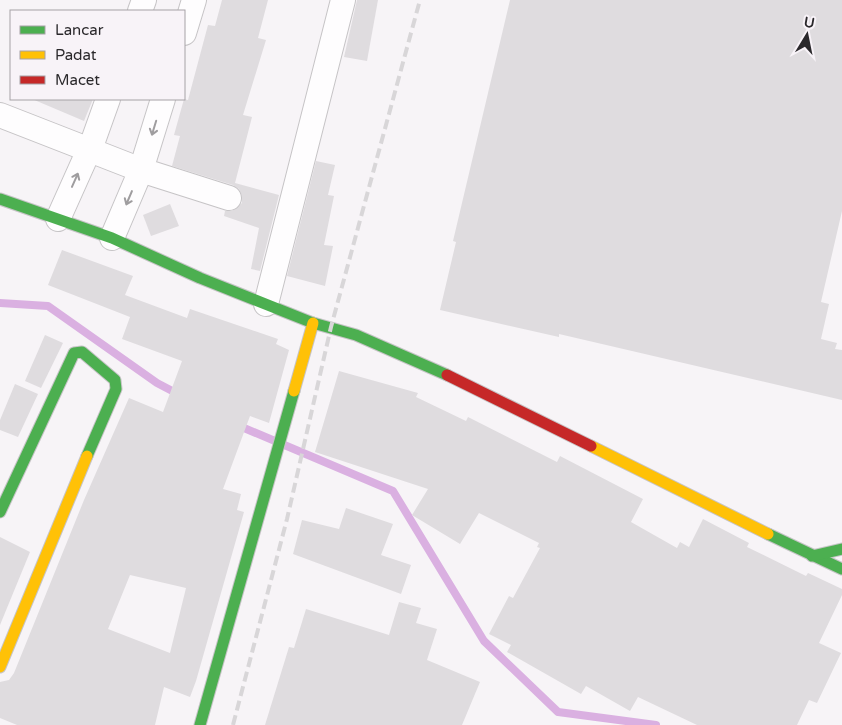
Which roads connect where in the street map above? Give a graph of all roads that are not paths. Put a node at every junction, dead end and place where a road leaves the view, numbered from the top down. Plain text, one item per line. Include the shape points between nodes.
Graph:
1 (194, 0) edge
2 (343, 0) edge
3 (185, 30) edge
4 (108, 100) edge
5 (163, 100) edge
6 (0, 115) edge
7 (88, 150) junction
8 (140, 170) junction
9 (229, 198) dead end
10 (0, 199) edge
11 (58, 219) junction
12 (112, 238) junction
13 (266, 304) junction
14 (313, 322) junction
15 (0, 512) edge
16 (842, 549) edge
17 (812, 556) junction
18 (842, 569) edge
19 (0, 667) edge
20 (200, 725) edge

1 - 3 street
2 - 13 street
4 - 7 street
5 -> 8 street
6 - 7 street
7 - 8 street
11 -> 7 street
8 - 9 street
8 -> 12 street
10 - 11 main road
11 - 12 main road
12 - 13 main road
13 - 14 main road
14 - 17 main road via 371,342 474,388
14 - 20 main road
15 - 19 main road via 74,353 82,352 115,380 116,389
16 - 17 main road
17 - 18 main road

